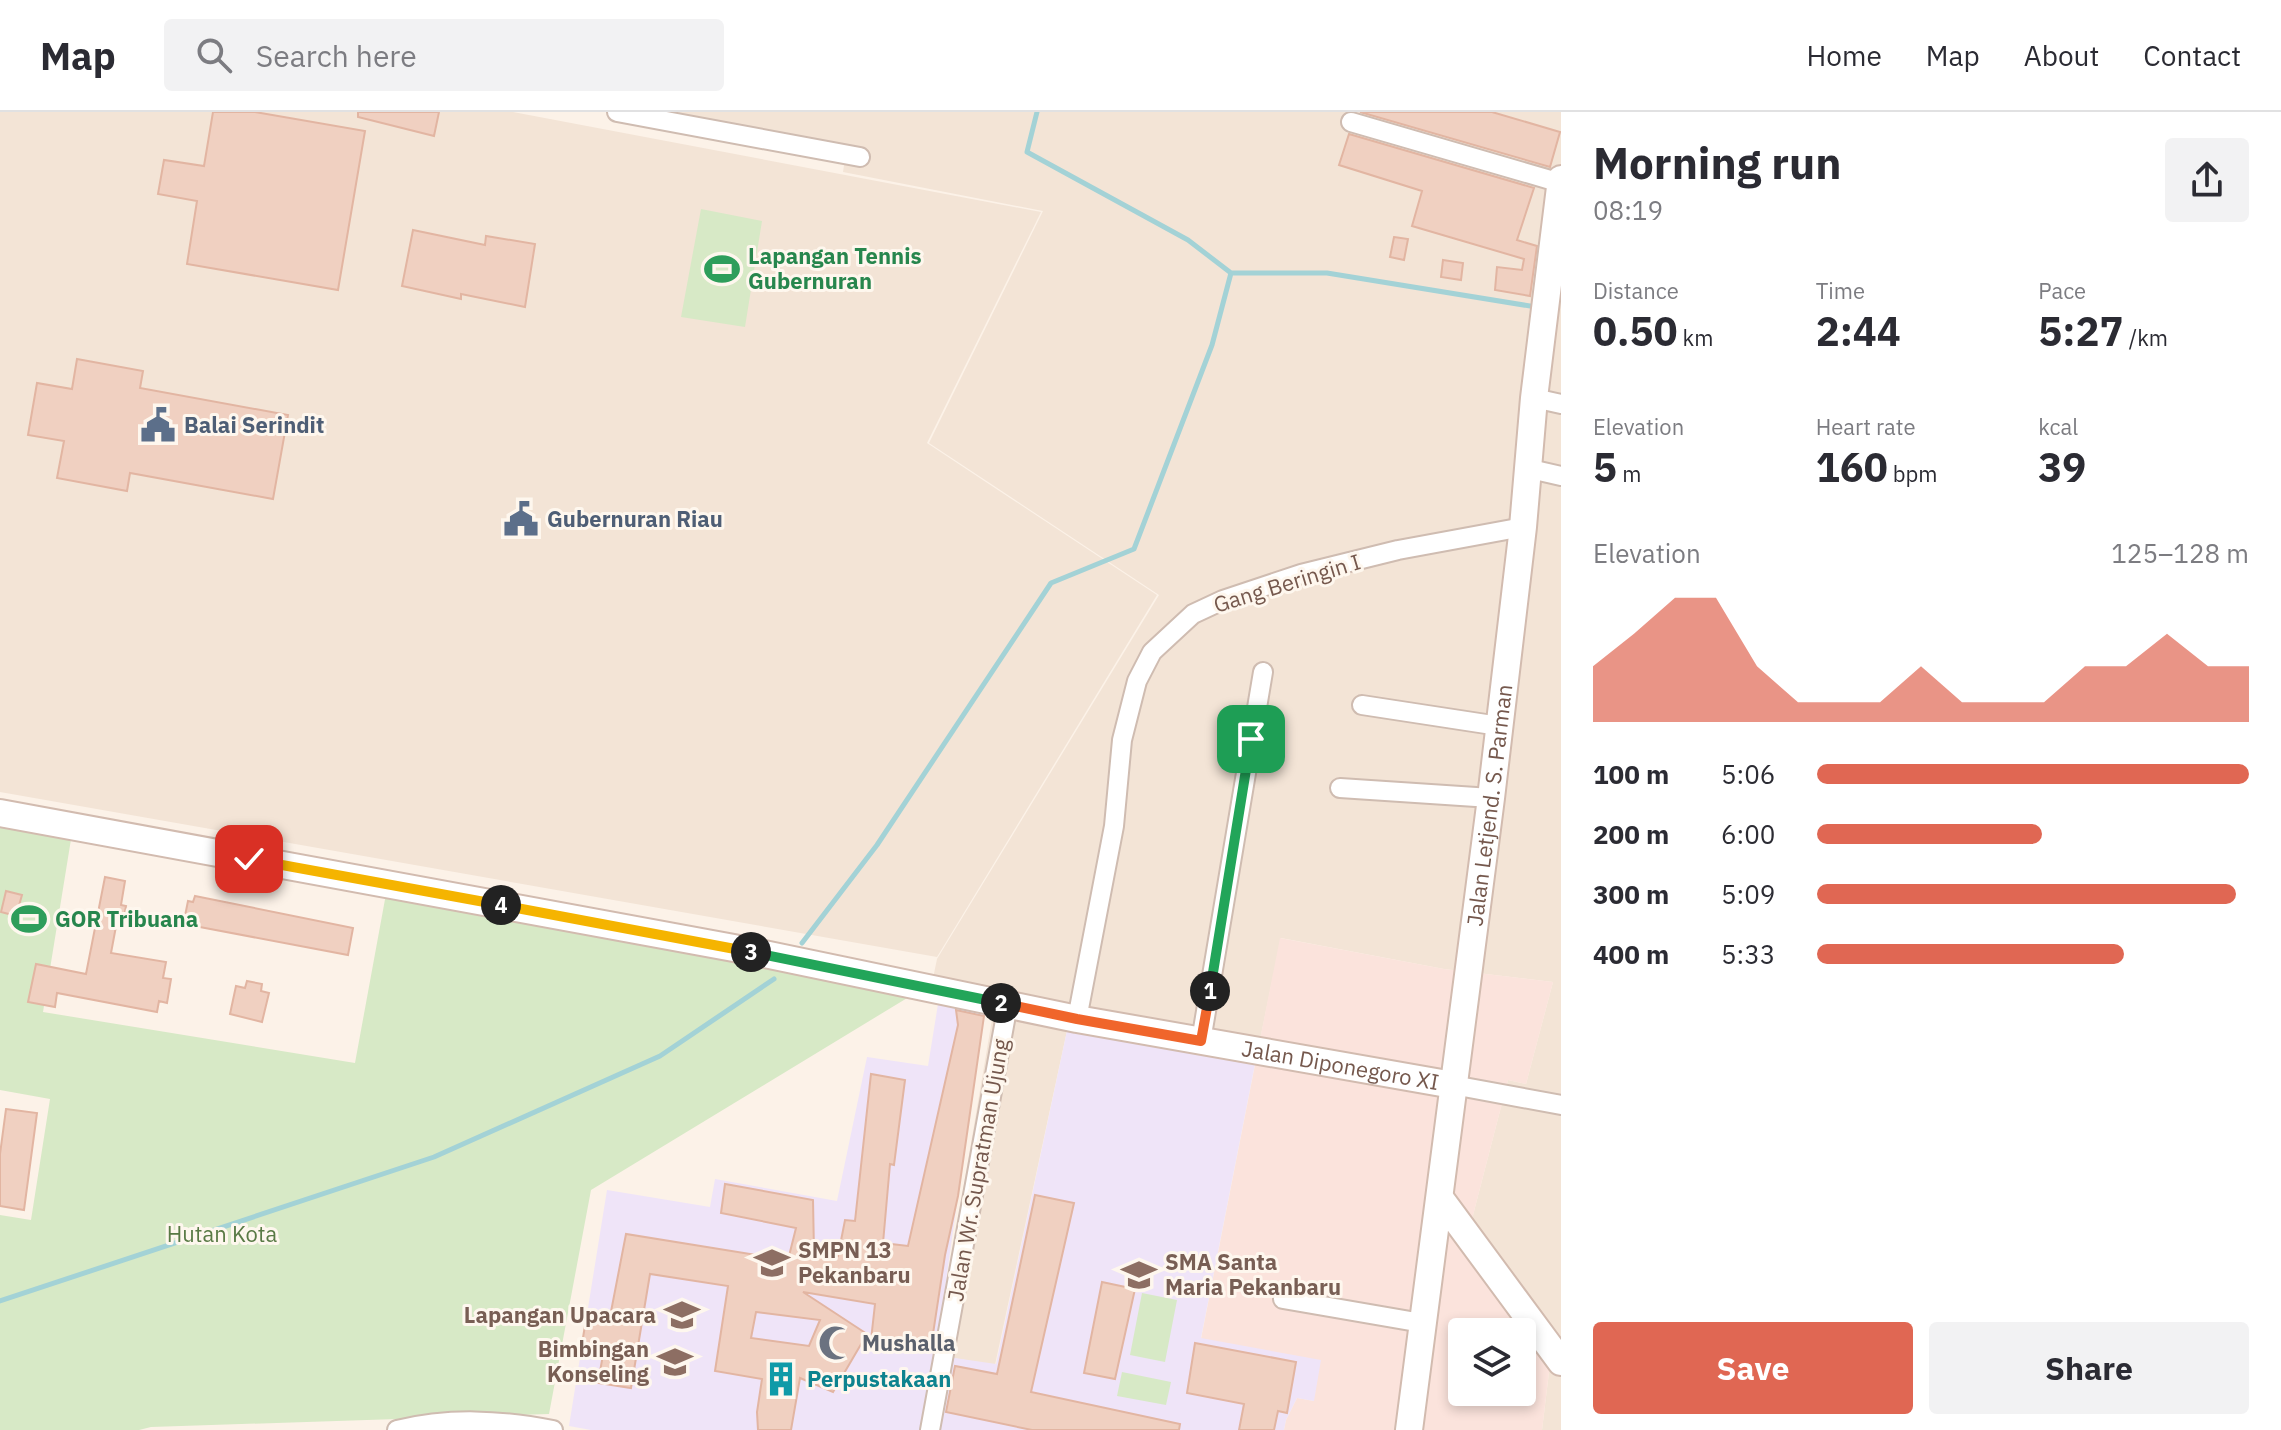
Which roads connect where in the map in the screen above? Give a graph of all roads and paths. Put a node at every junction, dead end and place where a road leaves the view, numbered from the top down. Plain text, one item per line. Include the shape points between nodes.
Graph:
1 (617, 112) edge
2 (1351, 122) dead end
3 (860, 157) dead end
4 (1561, 181) edge
5 (1534, 398) junction
6 (1561, 404) edge
7 (1526, 468) junction
8 (1561, 476) edge
9 (1523, 527) junction
10 (1263, 672) dead end
11 (1362, 705) dead end
12 (1499, 726) junction
13 (1340, 788) dead end
14 (1491, 798) junction
15 (0, 813) edge
16 (1008, 1004) junction
17 (1077, 1019) junction
18 (1201, 1041) junction
19 (1453, 1085) junction
20 (1561, 1105) edge
21 (1440, 1198) junction
22 (1283, 1299) dead end
23 (1422, 1323) junction
24 (1561, 1362) edge
25 (548, 1429) edge
26 (397, 1430) edge
27 (930, 1430) edge
28 (1409, 1430) edge

1 - 3 street
2 - 4 street
4 - 5 street, Jalan Letjend. S. Parman
5 - 6 street
5 - 7 street, Jalan Letjend. S. Parman
7 - 8 street
7 - 9 street, Jalan Letjend. S. Parman
9 - 12 street, Jalan Letjend. S. Parman
9 - 17 street, Gang Beringin I via 1301,574 1193,614 1152,652 1137,681 1122,740 1114,826
10 - 18 street
11 - 12 street
12 - 14 street, Jalan Letjend. S. Parman
13 - 14 street
14 - 19 street, Jalan Letjend. S. Parman
15 - 16 street, Jalan Diponegoro XI via 750,951
16 - 17 street, Jalan Diponegoro XI
16 - 27 street, Jalan Wr. Supratman Ujung
17 - 18 street, Jalan Diponegoro XI
18 - 19 street, Jalan Diponegoro XI
19 - 20 street
19 - 21 street, Jalan Letjend. S. Parman
21 - 23 street, Jalan Letjend. S. Parman
21 - 24 street
22 - 23 street
23 - 28 street, Jalan Letjend. S. Parman
25 - 26 street via 493,1420

